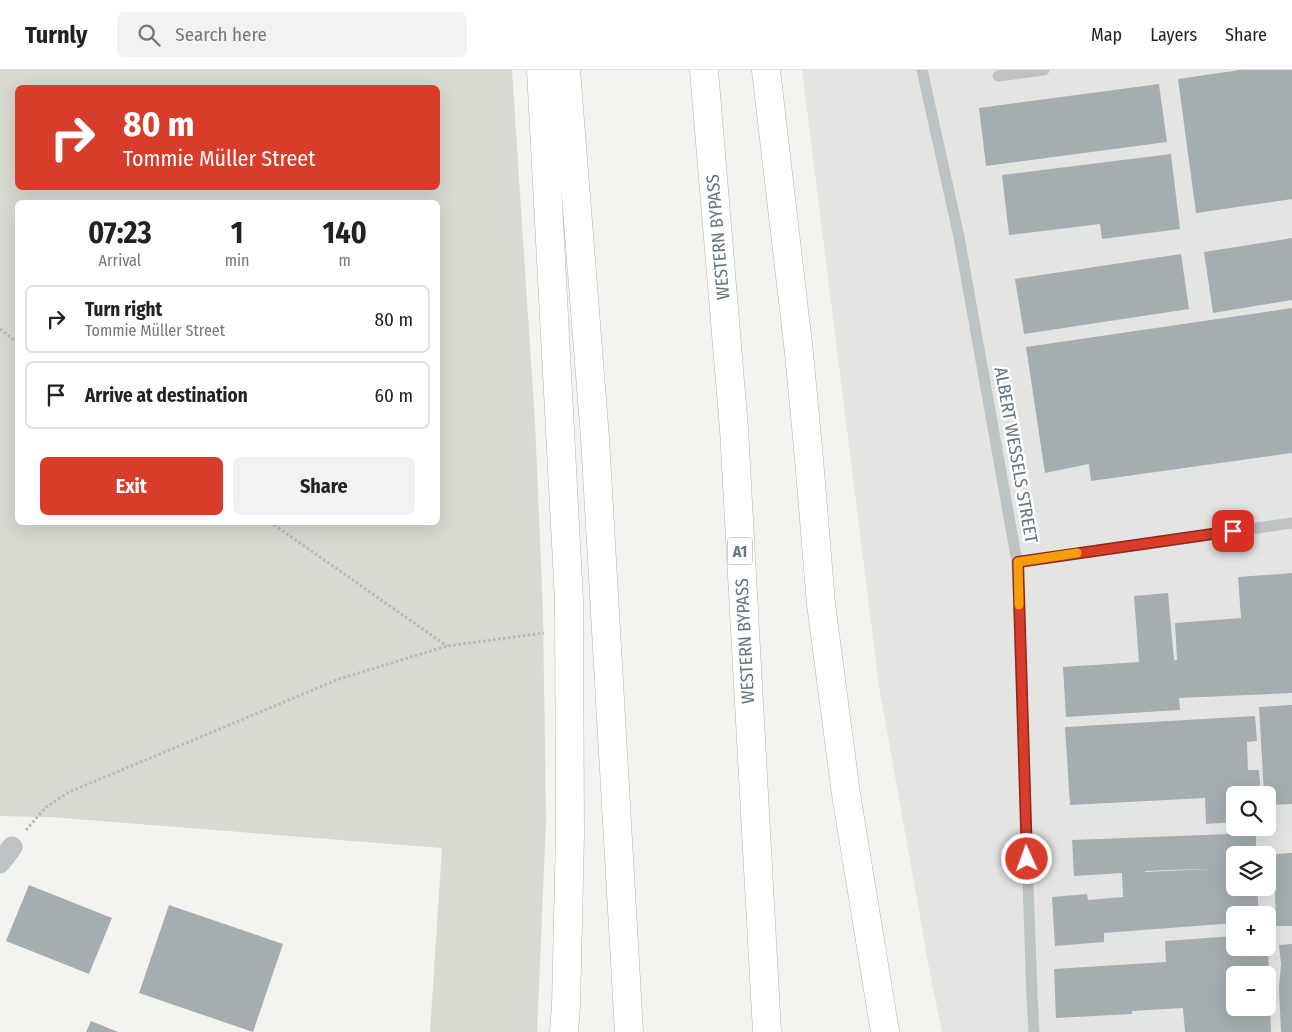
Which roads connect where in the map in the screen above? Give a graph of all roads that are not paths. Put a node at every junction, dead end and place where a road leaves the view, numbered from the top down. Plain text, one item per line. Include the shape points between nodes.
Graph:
1 (541, 70) edge
2 (566, 70) edge
3 (704, 70) edge
4 (766, 70) edge
5 (922, 70) edge
6 (1044, 70) edge
7 (998, 76) dead end
8 (1292, 523) edge
9 (1018, 562) junction
10 (564, 1032) edge
11 (629, 1032) edge
12 (767, 1032) edge
13 (885, 1032) edge
14 (1034, 1032) edge

1 - 10 highway via 569,601 570,834
2 - 11 highway via 595,438
3 - 12 highway, WESTERN BYPASS / A1 via 734,429
4 - 13 highway via 802,382 821,604 846,794
5 - 9 lane, ALBERT WESSELS STREET via 959,237
6 - 7 lane
8 - 9 lane
9 - 14 lane, ALBERT WESSELS STREET

